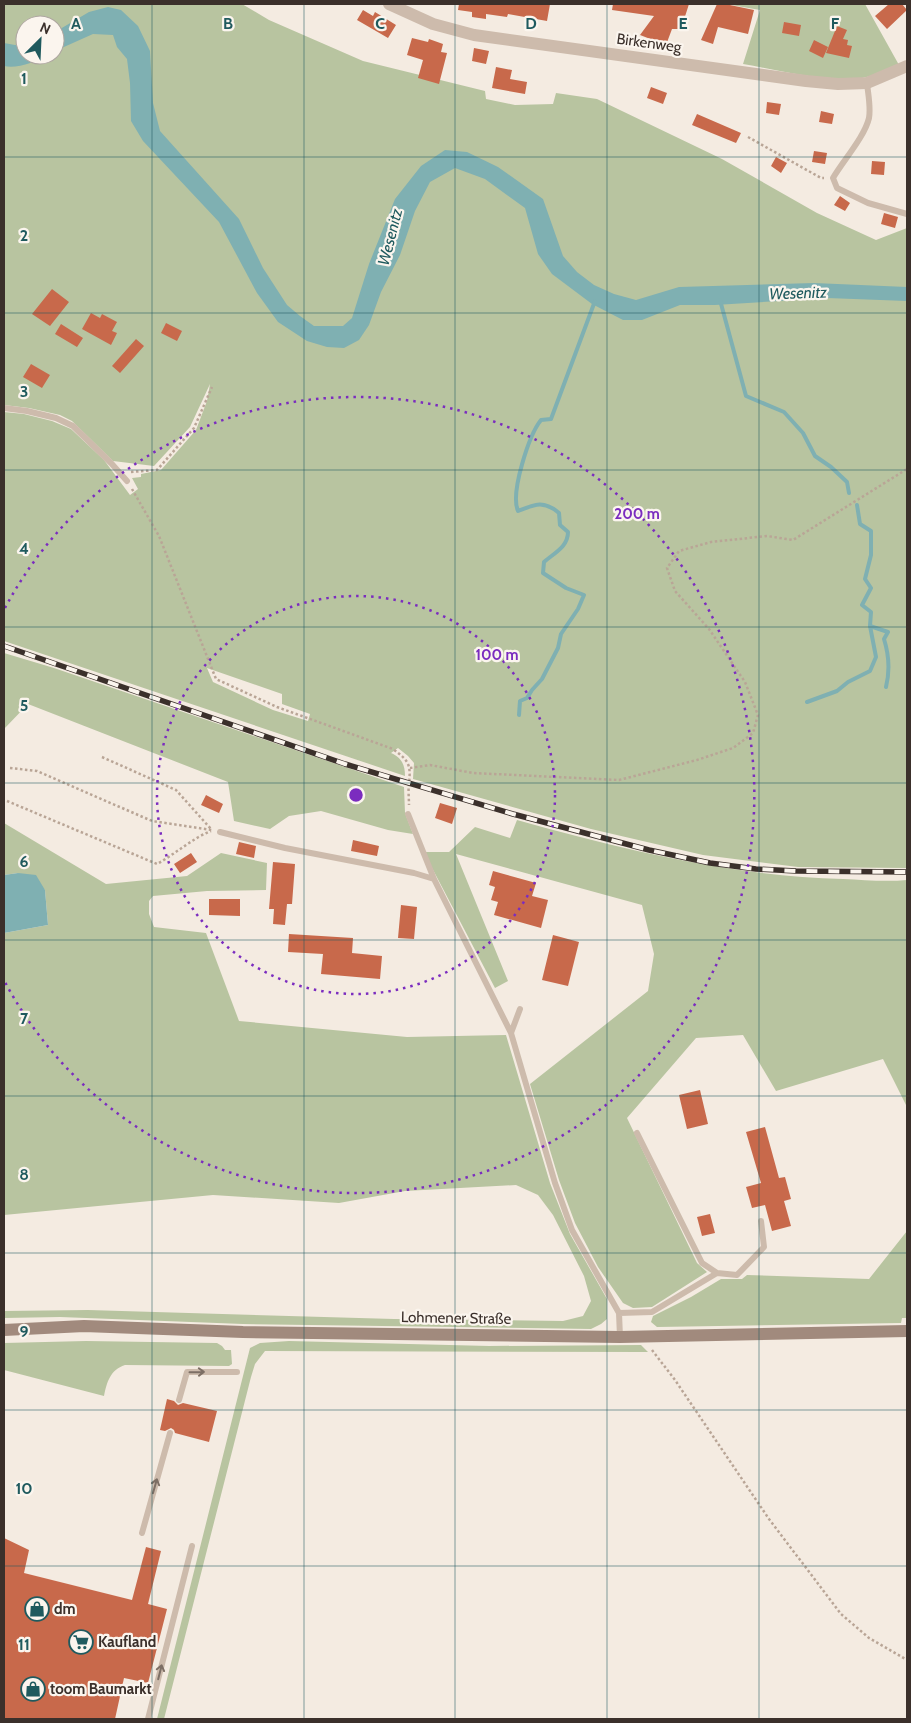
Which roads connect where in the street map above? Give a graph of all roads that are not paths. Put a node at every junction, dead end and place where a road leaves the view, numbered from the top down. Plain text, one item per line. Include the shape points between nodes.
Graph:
1 (389, 4) edge
2 (907, 66) edge
3 (867, 83) junction
4 (907, 214) edge
5 (4, 408) edge
6 (127, 481) road end
7 (408, 814) road end
8 (216, 831) road end
9 (434, 879) junction
10 (520, 1009) dead end
11 (512, 1033) junction
12 (637, 1133) dead end
13 (761, 1221) dead end
14 (717, 1273) junction
15 (619, 1313) junction
16 (4, 1330) edge
17 (907, 1331) edge
18 (620, 1337) junction
19 (237, 1372) dead end
20 (179, 1400) dead end
21 (170, 1433) dead end
22 (142, 1533) dead end
23 (192, 1546) dead end
24 (148, 1719) edge

1 - 3 street, Birkenweg via 433,24 474,35 806,81
2 - 3 street, Birkenweg
3 - 4 lane via 869,117 866,128 833,178 837,188 868,203
5 - 6 lane via 56,418 73,426
7 - 9 lane
8 - 9 lane
9 - 11 lane
10 - 11 lane
11 - 15 lane via 555,1183 572,1230
12 - 14 lane via 702,1263
13 - 14 lane via 764,1247 737,1275
14 - 15 lane via 652,1312
15 - 18 lane
16 - 18 main road, Lohmener Straße via 84,1326 243,1332
17 - 18 main road, Lohmener Straße
20 -> 19 lane via 187,1372
22 -> 21 lane
24 -> 23 lane

